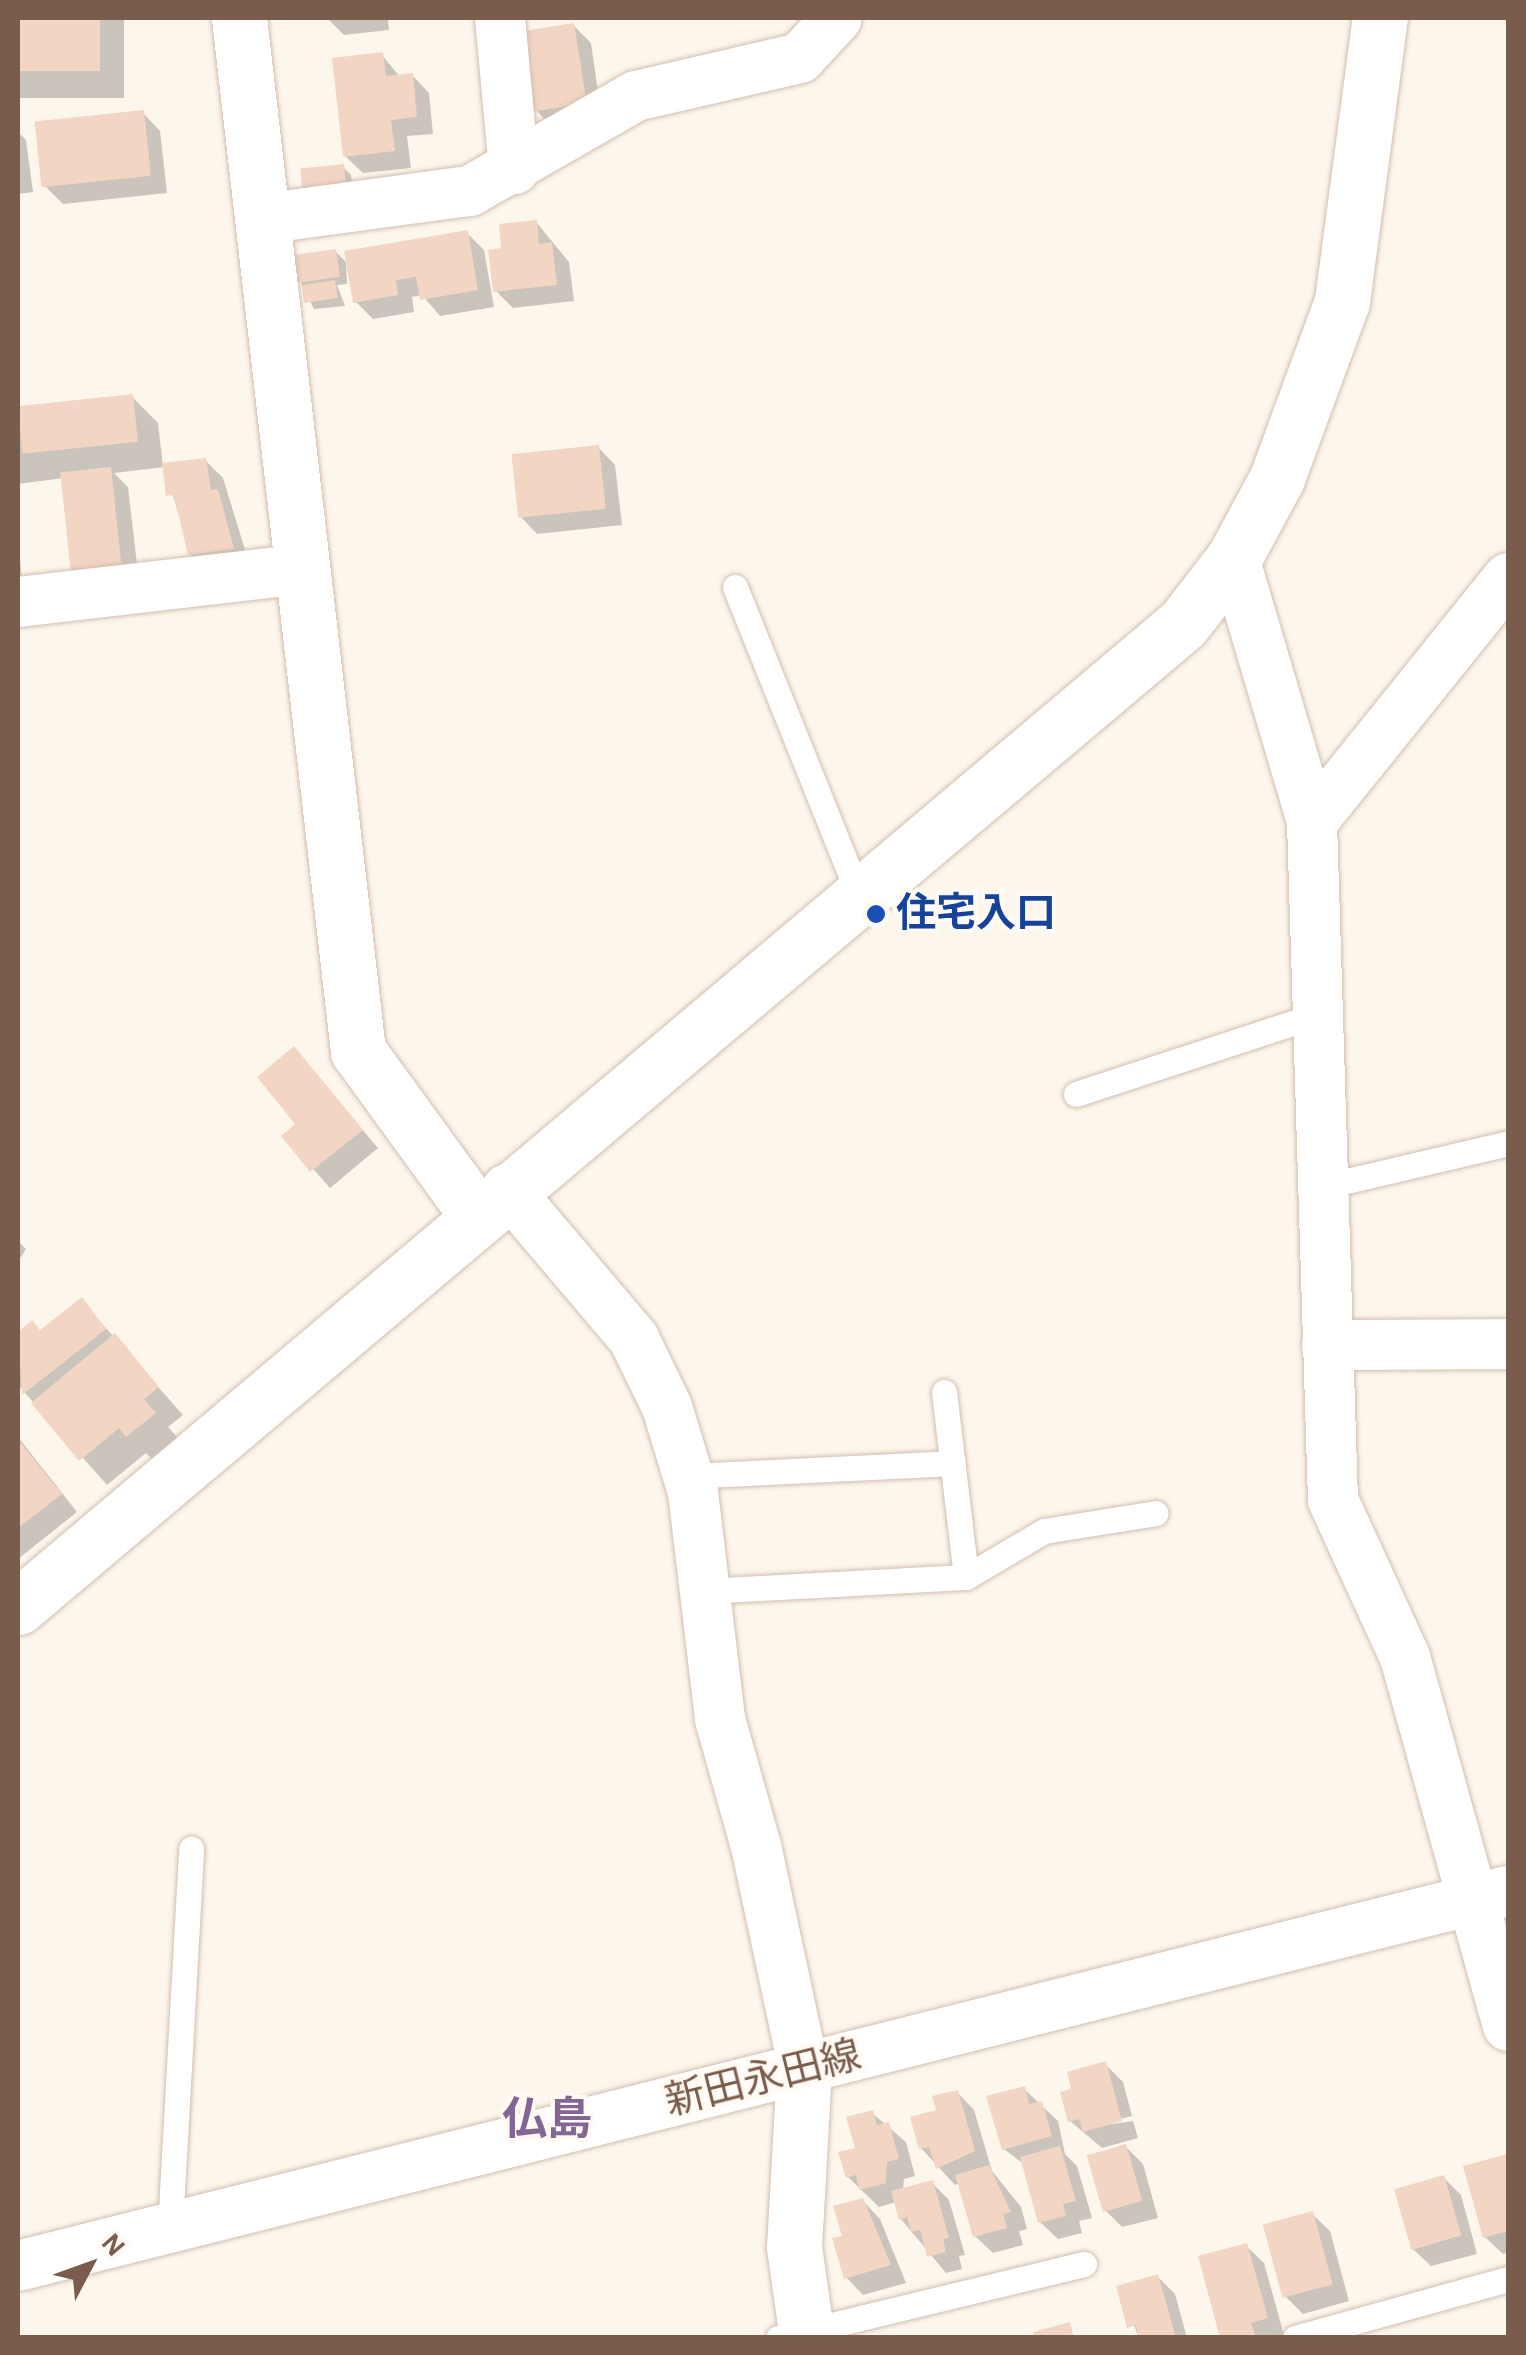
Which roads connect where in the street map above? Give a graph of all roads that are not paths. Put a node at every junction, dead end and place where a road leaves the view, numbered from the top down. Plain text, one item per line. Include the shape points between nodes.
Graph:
1 (238, 18) edge
2 (500, 18) edge
3 (836, 18) edge
4 (1380, 18) edge
5 (514, 169) junction
6 (262, 219) junction
7 (1234, 558) junction
8 (302, 570) junction
9 (1508, 578) edge
10 (735, 587) dead end
11 (18, 602) edge
12 (1312, 822) junction
13 (860, 895) junction
14 (1314, 1016) junction
15 (1076, 1094) dead end
16 (1508, 1143) edge
17 (1321, 1186) junction
18 (492, 1202) junction
19 (1508, 1344) edge
20 (1327, 1345) junction
21 (944, 1392) dead end
22 (952, 1464) junction
23 (687, 1476) junction
24 (1156, 1512) dead end
25 (966, 1577) junction
26 (704, 1591) junction
27 (18, 1607) edge
28 (191, 1849) dead end
29 (1491, 1895) edge
30 (1508, 2026) edge
31 (804, 2069) junction
32 (170, 2228) junction
33 (1084, 2264) dead end
34 (18, 2266) edge
35 (1508, 2279) edge
36 (797, 2335) edge
37 (1296, 2338) edge

1 - 6 street
2 - 5 street
3 - 5 street via 800,58 636,96
4 - 7 street via 1342,301 1276,478
5 - 6 street via 470,191
6 - 8 street
7 - 12 street
7 - 13 street via 1183,624
8 - 11 street
8 - 18 street via 358,1051
9 - 12 street
10 - 13 lane
12 - 14 street
13 - 18 street
14 - 15 lane
14 - 17 street
16 - 17 lane
17 - 20 street
18 - 23 street via 634,1339 667,1407
18 - 27 street
19 - 20 street
20 - 29 street via 1334,1500 1405,1657
21 - 22 lane
22 - 23 lane
22 - 25 lane
23 - 26 street
24 - 25 lane via 1044,1531
25 - 26 lane
26 - 31 street via 720,1719 756,1846
28 - 32 lane
29 - 30 street
29 - 31 street, 新田永田線
31 - 32 street, 新田永田線
31 - 36 street via 794,2247
32 - 34 street, 新田永田線
33 - 36 lane
35 - 37 lane

